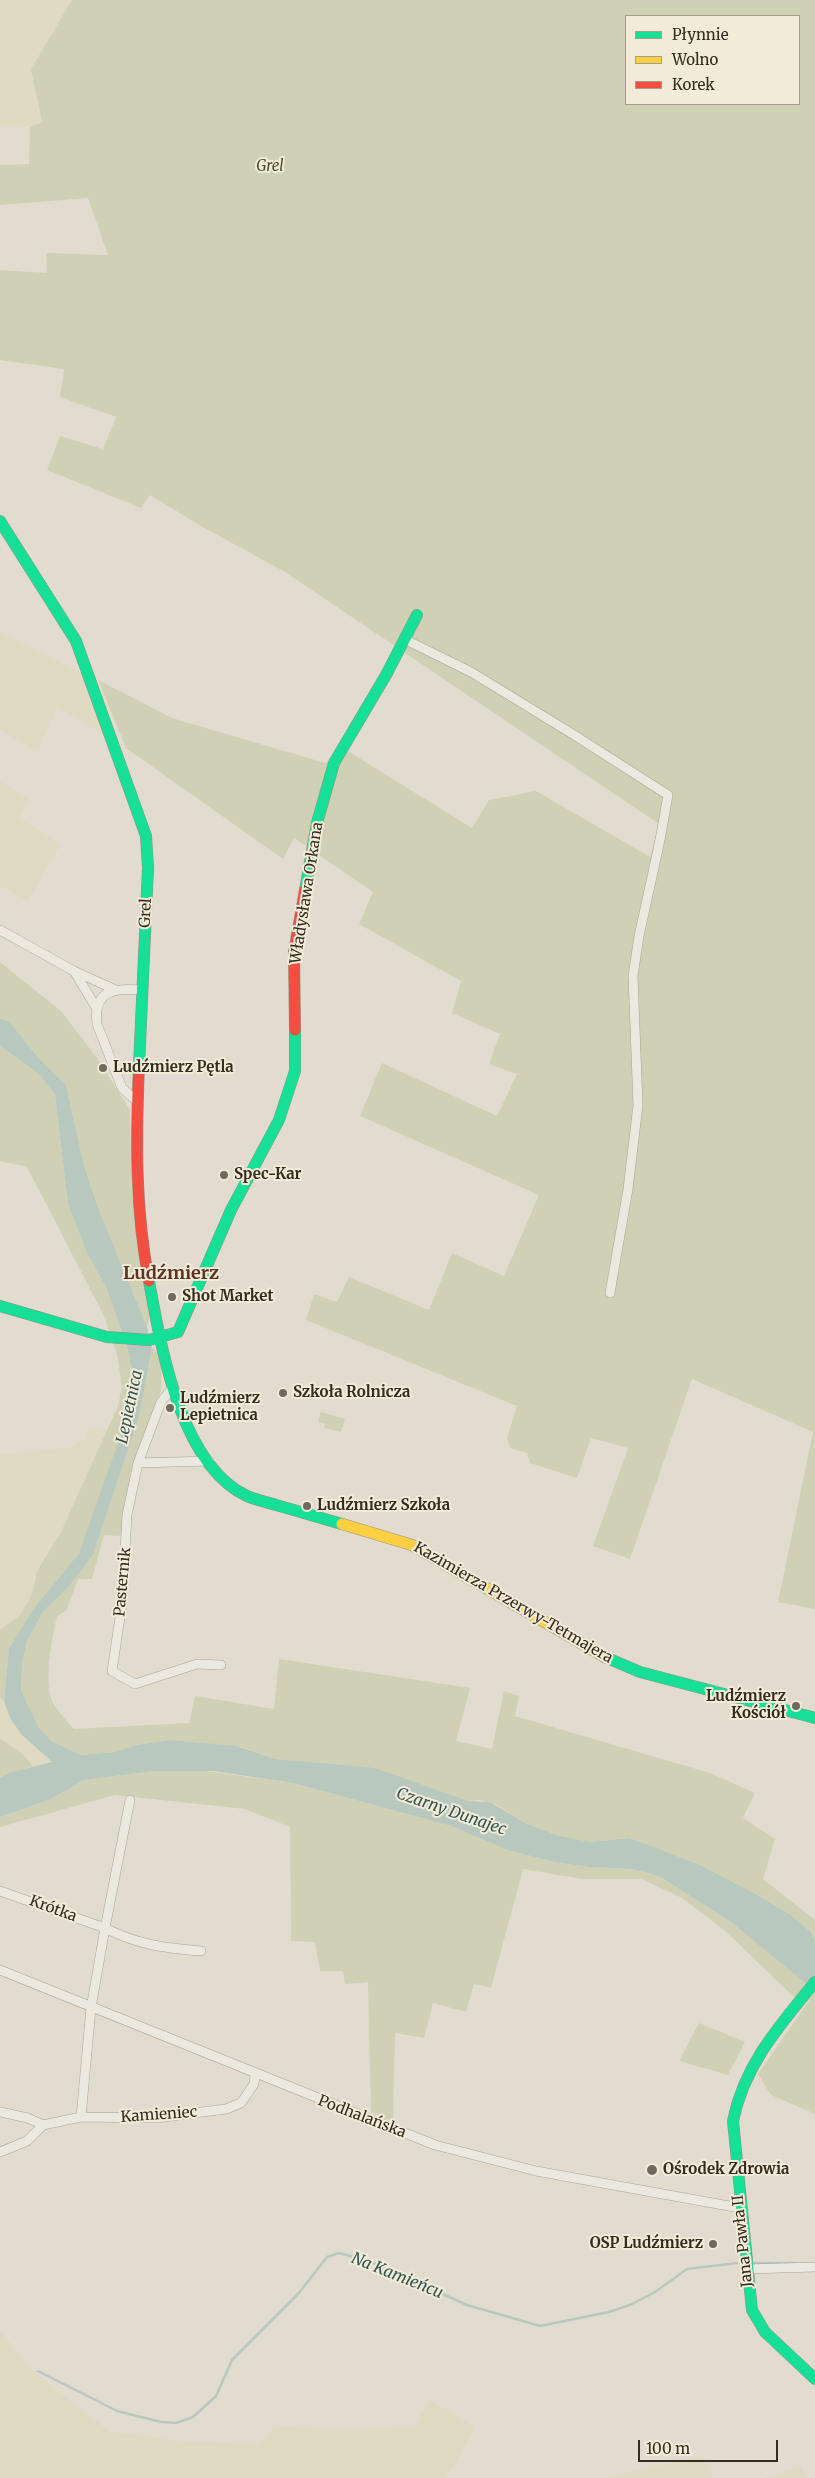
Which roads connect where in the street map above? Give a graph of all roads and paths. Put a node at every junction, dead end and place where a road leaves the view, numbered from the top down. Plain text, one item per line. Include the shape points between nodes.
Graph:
1 (0, 521) edge
2 (417, 615) dead end
3 (404, 639) junction
4 (0, 930) edge
5 (74, 970) junction
6 (116, 990) junction
7 (143, 990) junction
8 (97, 1009) junction
9 (138, 1101) junction
10 (610, 1293) dead end
11 (0, 1306) edge
12 (157, 1338) junction
13 (173, 1387) junction
14 (209, 1461) junction
15 (138, 1462) junction
16 (221, 1665) dead end
17 (815, 1718) edge
18 (130, 1800) dead end
19 (0, 1891) edge
20 (105, 1928) junction
21 (201, 1951) dead end
22 (0, 1970) edge
23 (815, 1982) edge
24 (92, 2008) junction
25 (255, 2075) junction
26 (0, 2112) edge
27 (81, 2117) junction
28 (43, 2125) junction
29 (0, 2152) edge
30 (740, 2208) junction
31 (815, 2267) edge
32 (746, 2270) junction
33 (815, 2379) edge

1 - 7 street, Grel via 76,641 146,836 148,868
2 - 3 street, Władysława Orkana
3 - 10 street via 471,672 668,795 633,976 638,1105
3 - 12 street, Władysława Orkana via 334,763 317,823 294,952 295,1071 279,1120 231,1210 183,1324 178,1332
4 - 5 street
5 - 6 street
5 - 8 street
6 - 7 street
6 - 8 street via 104,996
7 - 9 street, Grel
8 - 9 street via 97,1024 122,1088
9 - 12 street, Grel via 136,1155 141,1230
11 - 12 street via 91,1334
12 - 13 street, Kazimierza Przerwy-Tetmajera
13 - 14 street, Kazimierza Przerwy-Tetmajera via 183,1418
13 - 15 street, Pasternik via 160,1402
14 - 15 street
14 - 17 street, Kazimierza Przerwy-Tetmajera via 229,1485 247,1496 412,1545 608,1659 640,1672
15 - 16 street, Pasternik via 127,1515 122,1604 112,1671 135,1684 197,1664
18 - 20 street
19 - 20 street, Krótka
20 - 21 street, Krótka via 126,1939 154,1946
20 - 24 street
22 - 24 street, Podhalańska
23 - 30 street, Jana Pawła II via 753,2062 740,2086 732,2130
24 - 25 street, Podhalańska
24 - 27 street
25 - 27 street, Kamieniec via 254,2084 241,2103 226,2109 156,2118
25 - 30 street, Podhalańska via 435,2145 536,2171
26 - 28 street
27 - 28 street, Kamieniec
28 - 29 street via 27,2141
30 - 32 street, Jana Pawła II
31 - 32 street
32 - 33 street, Jana Pawła II via 752,2310 761,2330

